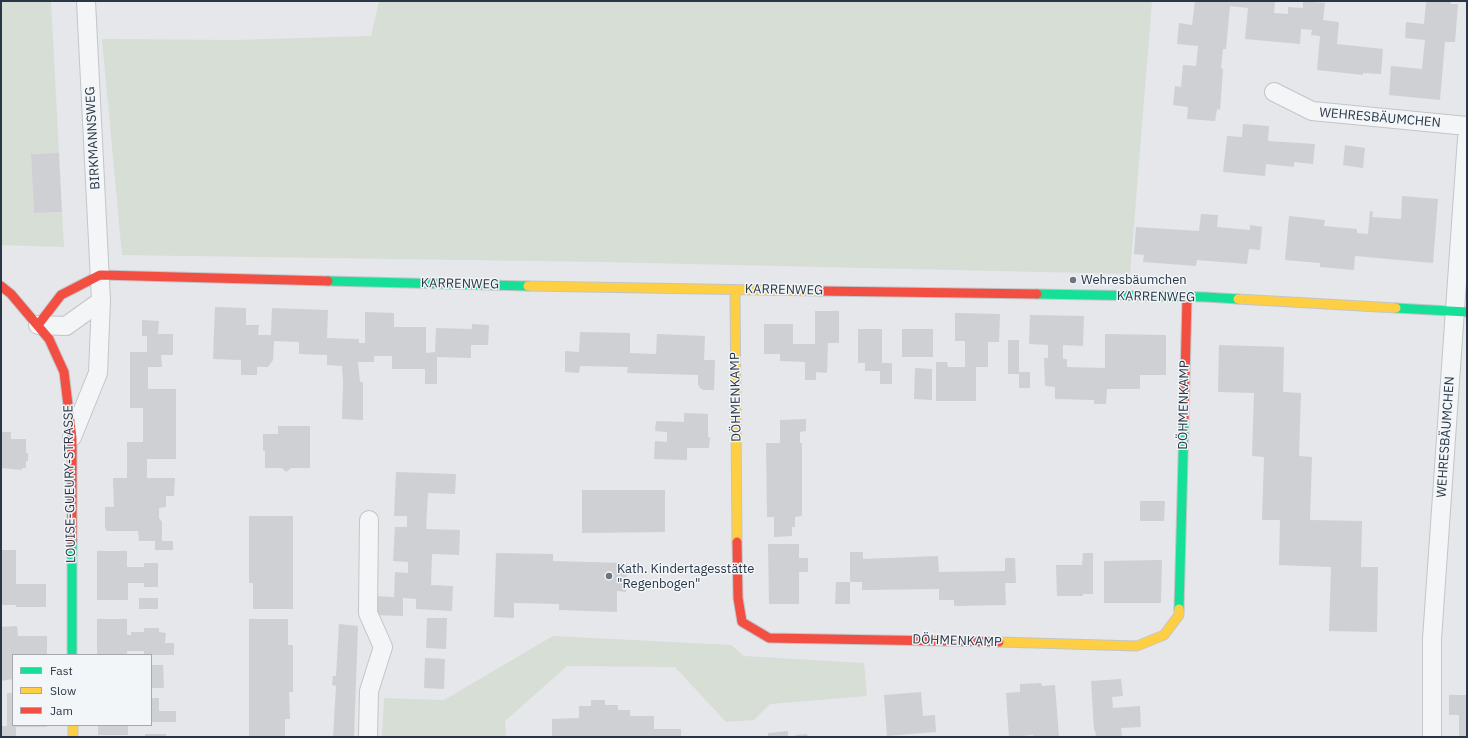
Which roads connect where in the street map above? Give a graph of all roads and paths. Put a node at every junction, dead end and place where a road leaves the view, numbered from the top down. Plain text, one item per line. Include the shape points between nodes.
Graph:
1 (86, 1) edge
2 (1274, 92) dead end
3 (1467, 126) edge
4 (1467, 138) edge
5 (100, 275) junction
6 (1, 286) edge
7 (735, 290) junction
8 (1187, 298) junction
9 (101, 301) junction
10 (1461, 311) edge
11 (38, 325) junction
12 (72, 438) junction
13 (369, 520) dead end
14 (72, 654) edge
15 (73, 726) edge
16 (73, 737) edge
17 (368, 737) edge
18 (1432, 737) edge

1 - 5 street, BIRKMANNSWEG
2 - 3 street, WEHRESBÄUMCHEN via 1312,111
4 - 10 street, WEHRESBÄUMCHEN
5 - 7 street, KARRENWEG
5 - 9 street
5 - 11 street, KARRENWEG via 61,295
6 - 11 street, LOUISE-GUEURY-STRASSE
7 - 8 street, KARRENWEG
7 - 8 street, DÖHMENKAMP via 738,598 742,622 769,638 868,638 1137,646 1164,635 1179,615
8 - 10 street, KARRENWEG
9 - 11 street via 66,326
9 - 12 street via 98,373
10 - 18 street, WEHRESBÄUMCHEN via 1432,639
11 - 12 street, LOUISE-GUEURY-STRASSE via 49,339 64,372
12 - 14 street, LOUISE-GUEURY-STRASSE
13 - 17 street via 368,613 382,646 369,692
15 - 16 street

